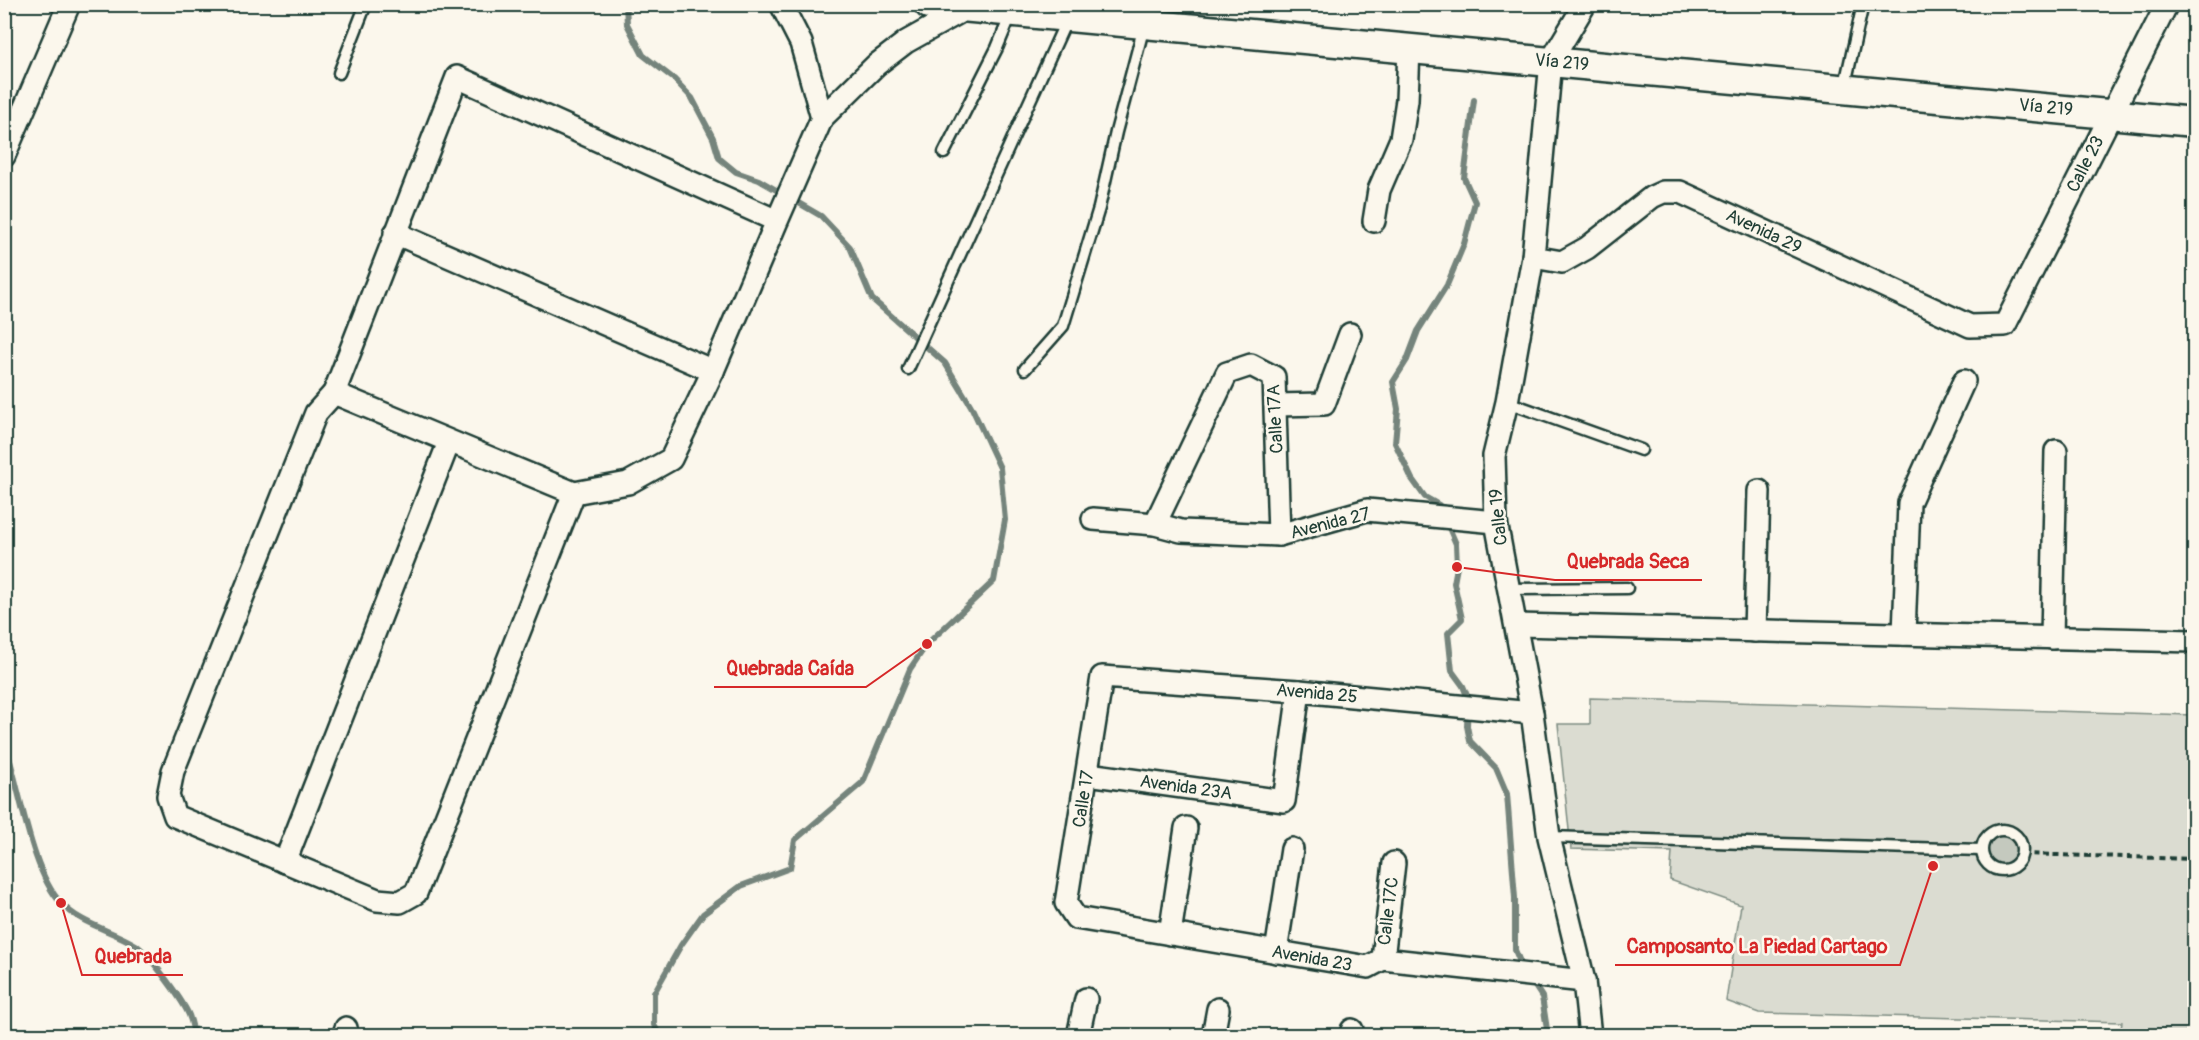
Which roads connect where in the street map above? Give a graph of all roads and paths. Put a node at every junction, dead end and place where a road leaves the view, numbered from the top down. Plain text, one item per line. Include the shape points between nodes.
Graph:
1 (69, 4) edge
2 (366, 4) edge
3 (781, 4) edge
4 (929, 4) edge
5 (1585, 4) edge
6 (1863, 4) edge
7 (2168, 4) edge
8 (968, 8) junction
9 (1012, 12) junction
10 (1130, 18) edge
11 (1067, 19) junction
12 (1409, 48) junction
13 (1551, 61) junction
14 (339, 73) dead end
15 (1844, 89) junction
16 (2110, 113) junction
17 (822, 118) junction
18 (2194, 122) edge
19 (944, 153) dead end
20 (4, 156) edge
21 (777, 221) junction
22 (1374, 221) dead end
23 (395, 233) junction
24 (1533, 257) junction
25 (2005, 325) joint
26 (1350, 334) dead end
27 (908, 369) dead end
28 (1025, 369) dead end
29 (713, 371) junction
30 (1964, 381) dead end
31 (334, 393) junction
32 (1507, 402) junction
33 (1275, 405) junction
34 (449, 442) junction
35 (1641, 450) dead end
36 (2056, 451) dead end
37 (1759, 491) dead end
38 (574, 493) junction
39 (1093, 519) dead end
40 (1496, 522) junction
41 (1155, 524) junction
42 (1279, 535) junction
43 (1627, 588) dead end
44 (1508, 589) junction
45 (1516, 625) junction
46 (2194, 626) edge
47 (1755, 631) junction
48 (1904, 634) junction
49 (2052, 638) junction
50 (2194, 641) edge
51 (1102, 677) joint
52 (1299, 691) junction
53 (1532, 713) junction
54 (1088, 774) junction
55 (1186, 828) dead end
56 (1549, 837) junction
57 (1292, 849) dead end
58 (1981, 850) junction
59 (2022, 854) junction
60 (2194, 859) edge
61 (285, 862) junction
62 (1394, 862) dead end
63 (1076, 918) joint
64 (1170, 934) junction
65 (1276, 952) junction
66 (1383, 958) junction
67 (1584, 981) junction
68 (1086, 999) dead end
69 (1218, 1009) dead end
70 (1078, 1035) edge
71 (1213, 1035) edge
72 (1590, 1035) edge

1 - 20 street
2 - 14 lane
3 - 17 street via 801,43
4 - 8 main road, Vía 219
5 - 13 street, Calle 19
6 - 15 lane
7 - 16 street, Calle 23
8 - 9 main road, Vía 219
8 - 17 street via 906,42
9 - 11 main road, Vía 219
9 - 19 lane
10 - 11 main road, Vía 219
10 - 12 main road, Vía 219
10 - 28 lane via 1116,132 1099,208 1063,326
11 - 27 lane
12 - 13 main road, Vía 219
12 - 22 street via 1401,139 1379,190
13 - 15 main road, Vía 219
13 - 24 street, Calle 19
15 - 16 main road, Vía 219
16 - 18 main road, Vía 219
16 - 25 street, Calle 23
17 - 21 street
21 - 23 street via 457,77
21 - 29 street
23 - 29 street
23 - 31 street
24 - 25 street, Avenida 29 via 1562,262 1587,248 1652,197 1680,192 1970,326
24 - 32 street, Calle 19
26 - 33 street via 1324,404
29 - 38 street via 671,459 628,483
30 - 48 street via 1909,503
31 - 34 street
31 - 61 street via 316,413 173,771 168,796 175,816
32 - 35 lane
32 - 40 street, Calle 19 via 1494,456
33 - 41 street, Calle 17A via 1274,376 1251,365 1227,373
33 - 42 street, Calle 17A
34 - 38 street
34 - 61 street
36 - 49 street
37 - 47 street
38 - 61 street via 416,893 400,902 377,900
39 - 41 street, Avenida 27
40 - 42 street, Avenida 27 via 1367,510
40 - 44 street, Calle 19
41 - 42 street, Avenida 27 via 1181,531
43 - 44 lane
44 - 45 street, Calle 19
45 - 47 street
45 - 53 street, Calle 19
46 - 50 street
47 - 48 street
48 - 49 street
49 - 50 street
51 - 52 street, Avenida 25
51 - 54 street, Calle 17
52 - 53 street, Avenida 25
52 - 54 street, Avenida 23A via 1284,801
53 - 56 street, Calle 19
54 - 63 street, Calle 17 via 1066,903
55 - 64 street
56 - 58 lane
56 - 67 street, Calle 19
57 - 65 street
58 - 59 lane via 1985,862 2001,871 2014,867
58 - 59 lane via 1992,832 2006,830 2018,837
59 - 60 path
62 - 66 street, Calle 17C
63 - 64 street, Avenida 23
64 - 65 street, Avenida 23
65 - 66 street, Avenida 23 via 1368,967
66 - 67 street, Avenida 23
67 - 72 street, Calle 19
68 - 70 street
69 - 71 street

